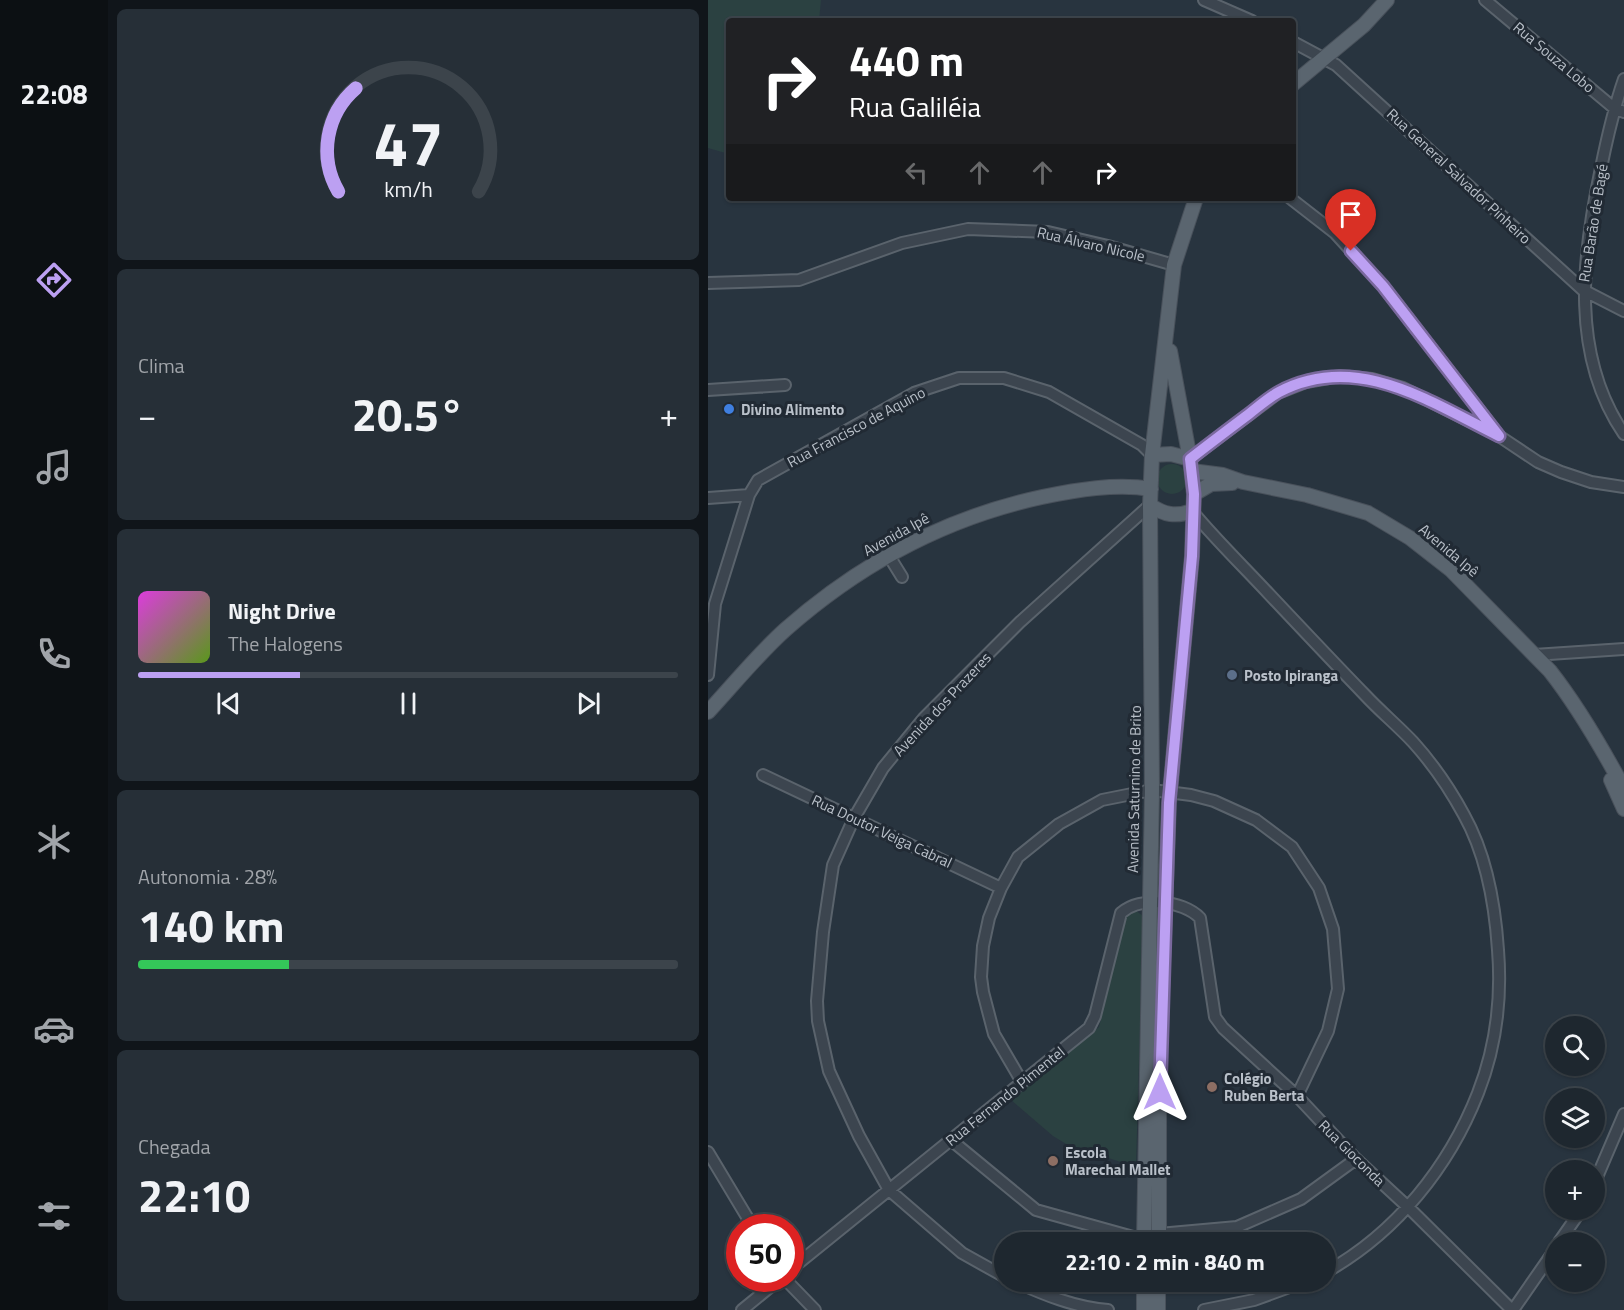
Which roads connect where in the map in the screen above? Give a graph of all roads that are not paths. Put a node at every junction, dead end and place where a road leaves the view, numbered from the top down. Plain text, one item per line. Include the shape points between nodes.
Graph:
1 (1204, 0) edge
2 (1387, 0) edge
3 (1485, 0) edge
4 (1245, 18) edge
5 (1296, 44) edge
6 (1325, 59) junction
7 (1624, 79) edge
8 (1296, 82) edge
9 (1619, 110) edge
10 (1195, 201) edge
11 (1294, 201) edge
12 (1174, 265) junction
13 (708, 283) edge
14 (1583, 290) junction
15 (1624, 311) edge
16 (1167, 337) junction
17 (786, 385) dead end
18 (708, 390) edge
19 (1624, 434) edge
20 (1499, 436) junction
21 (1152, 455) junction
22 (1191, 465) junction
23 (1243, 482) junction
24 (1624, 487) edge
25 (1151, 489) junction
26 (1194, 494) junction
27 (749, 495) junction
28 (708, 498) edge
29 (1150, 505) junction
30 (1192, 511) junction
31 (889, 556) junction
32 (902, 576) dead end
33 (711, 604) edge
34 (1624, 649) edge
35 (1534, 655) junction
36 (708, 675) edge
37 (708, 712) edge
38 (1584, 720) junction
39 (764, 775) dead end
40 (1152, 789) junction
41 (1624, 789) edge
42 (1170, 791) junction
43 (1624, 809) edge
44 (854, 818) junction
45 (1001, 888) junction
46 (1149, 903) junction
47 (1166, 904) junction
48 (1022, 1082) junction
49 (1297, 1096) junction
50 (1624, 1114) edge
51 (951, 1140) junction
52 (708, 1152) edge
53 (1356, 1159) junction
54 (1604, 1160) edge
55 (889, 1190) junction
56 (1409, 1208) junction
57 (745, 1214) edge
58 (1120, 1232) edge
59 (1151, 1232) edge
60 (1151, 1232) edge
61 (1203, 1232) edge
62 (804, 1259) edge
63 (1545, 1264) edge
64 (1336, 1265) edge
65 (994, 1270) edge
66 (764, 1292) edge
67 (796, 1292) edge
68 (1041, 1292) edge
69 (1144, 1292) edge
70 (1158, 1292) edge
71 (1276, 1292) edge
72 (742, 1310) edge
73 (815, 1310) edge
74 (1108, 1310) edge
75 (1144, 1310) edge
76 (1158, 1310) edge
77 (1204, 1310) edge
78 (1512, 1310) edge

1 - 4 street
2 - 6 main road
3 - 9 street, Rua Souza Lobo
5 - 6 street, Rua General Salvador Pinheiro
6 - 8 main road
6 - 14 street, Rua General Salvador Pinheiro via 1377,100
7 - 9 street, Rua Barão de Bagé
9 - 14 street, Rua Barão de Bagé via 1592,208
10 - 12 main road, Avenida Saturnino de Brito
11 - 20 street via 1335,233 1383,286
12 - 13 street, Rua Álvaro Nicole via 1048,232 968,229 902,243 799,280
12 - 16 main road, Avenida Saturnino de Brito
14 - 15 street, Rua General Salvador Pinheiro
14 - 19 street, Rua Barão de Bagé via 1592,361 1607,405
16 - 21 main road, Avenida Saturnino de Brito
16 - 22 main road, Avenida Saturnino de Brito
17 - 18 street
20 - 22 street via 1403,388 1372,379 1340,376 1306,381 1278,393
20 - 24 street via 1561,472
21 - 22 main road, Avenida Ipê via 1171,454
21 - 25 main road, Avenida Saturnino de Brito
21 - 27 street, Rua Francisco de Aquino via 1142,445 1049,392 1004,378 959,378 914,393 758,480
22 - 23 main road, Avenida Ipê
22 - 26 main road, Avenida Saturnino de Brito
23 - 26 main road, Avenida Ipê via 1211,484
23 - 35 main road, Avenida Ipê via 1368,513 1410,538 1451,570
25 - 29 main road, Avenida Saturnino de Brito
25 - 31 main road, Avenida Ipê via 1137,486 1075,492 991,509 936,530
26 - 30 main road, Avenida Saturnino de Brito
27 - 28 street
27 - 33 street
29 - 30 main road via 1171,515
29 - 40 main road, Avenida Saturnino de Brito
29 - 44 street, Avenida dos Prazeres via 1020,622 924,718 883,768
30 - 42 main road, Avenida Saturnino de Brito via 1192,556
30 - 56 street via 1413,742 1464,815 1486,869 1499,965 1493,1046 1476,1099 1459,1133
31 - 32 street
31 - 37 main road, Avenida Ipê via 842,584 786,630
33 - 36 street
34 - 35 street
35 - 38 main road, Avenida Ipê via 1564,689
38 - 41 main road, Avenida Ipê
38 - 43 main road, Avenida Ipê
39 - 44 street, Rua Doutor Veiga Cabral
40 - 42 street
40 - 45 street via 1102,800 1059,824 1018,857
40 - 46 main road, Avenida Saturnino de Brito
42 - 47 main road, Avenida Saturnino de Brito
42 - 49 street via 1214,801 1256,820 1292,847 1319,888 1334,929 1338,988 1328,1031
44 - 45 street, Rua Doutor Veiga Cabral
44 - 55 street, Avenida dos Prazeres via 833,865 823,932 818,1021 829,1071
45 - 48 street via 983,946 982,984 994,1034
46 - 47 street, Rua Fernando Pimentel
46 - 48 street, Rua Fernando Pimentel via 1135,903 1121,913 1089,1028
46 - 59 main road, Avenida Saturnino de Brito
47 - 49 street, Rua Gioconda via 1183,906 1200,918 1219,1023
47 - 60 main road, Avenida Saturnino de Brito
48 - 51 street, Rua Fernando Pimentel
49 - 53 street, Rua Gioconda
50 - 54 street
51 - 55 street, Rua Fernando Pimentel
51 - 58 street via 1036,1210
52 - 57 street
53 - 56 street, Rua Gioconda
53 - 61 street via 1301,1199 1236,1227
55 - 62 street, Rua Fernando Pimentel
55 - 65 street, Avenida dos Prazeres via 962,1253
56 - 64 street
56 - 78 street, Rua Gioconda
63 - 78 street
66 - 72 street
67 - 73 street
68 - 74 street via 1085,1308
69 - 75 main road
70 - 76 main road
71 - 77 street

